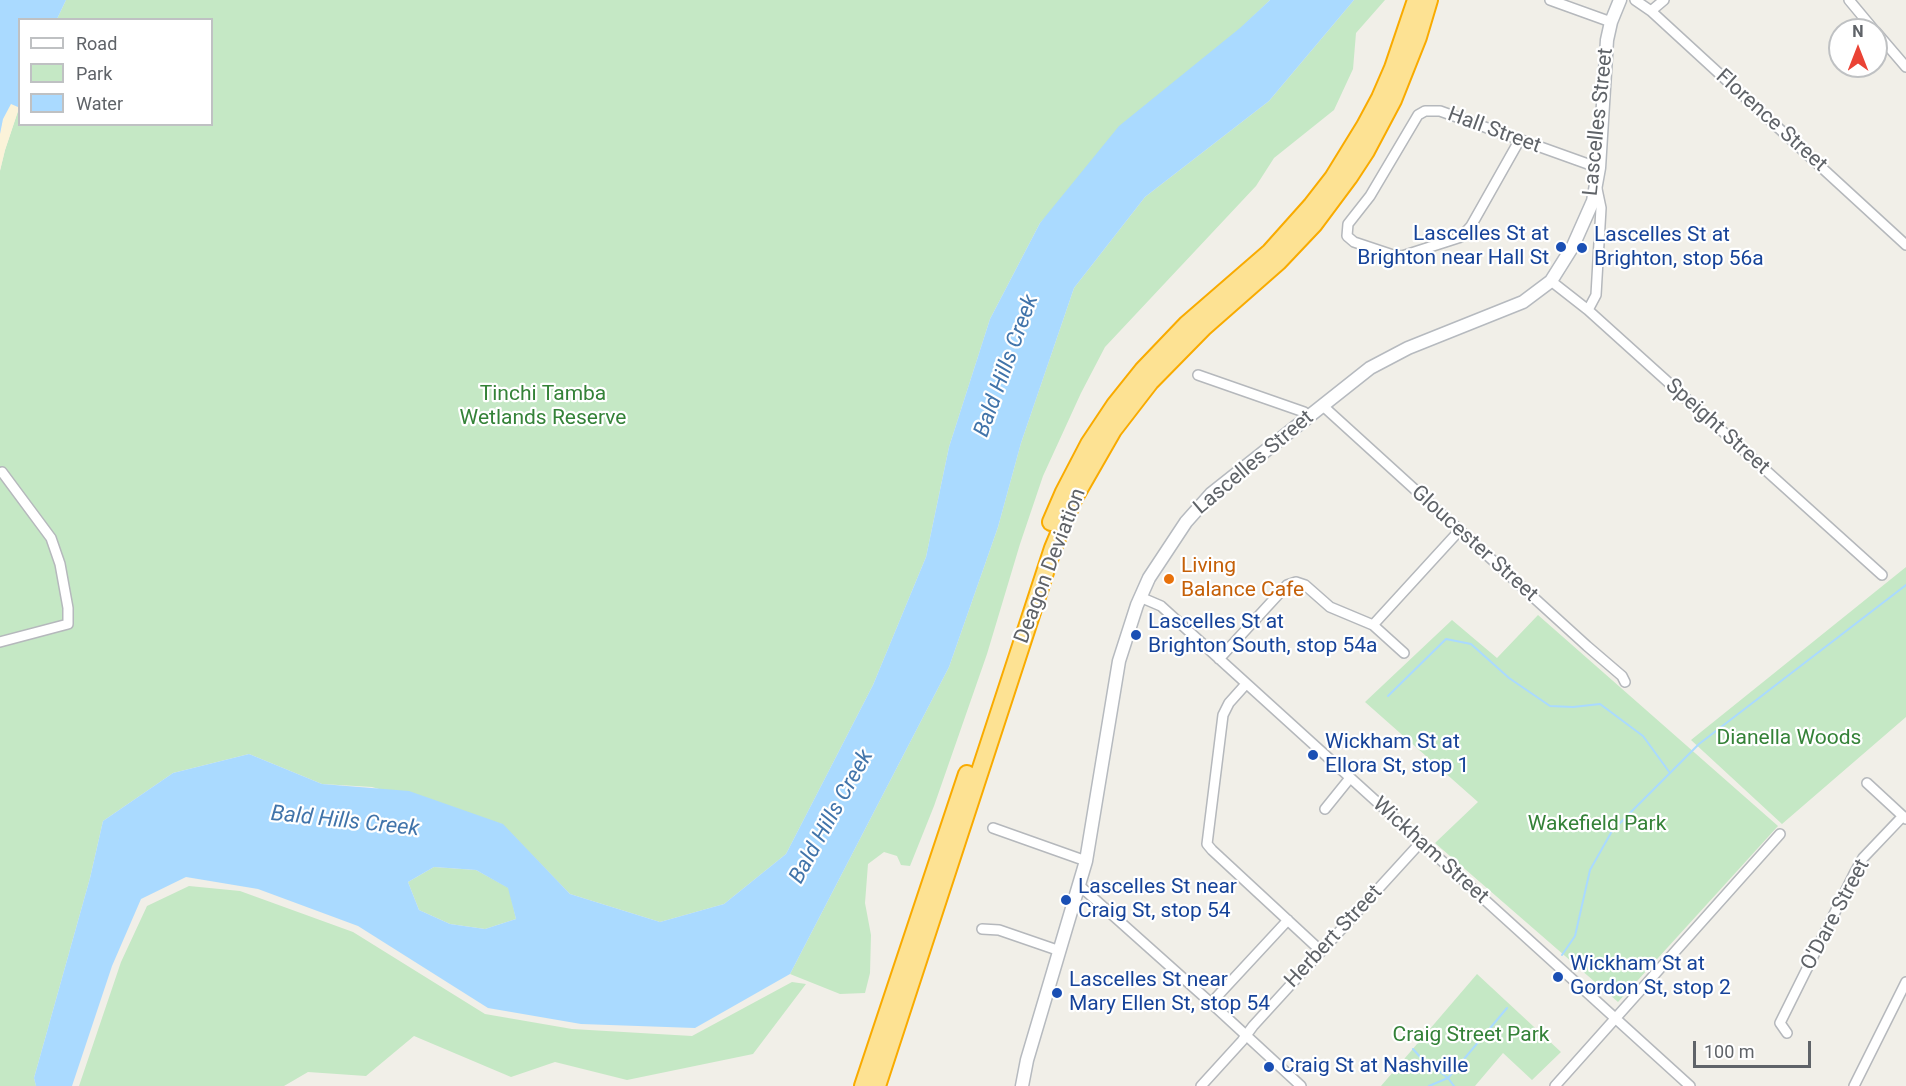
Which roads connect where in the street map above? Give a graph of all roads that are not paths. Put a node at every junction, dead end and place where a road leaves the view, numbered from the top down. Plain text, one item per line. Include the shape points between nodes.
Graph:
1 (1416, 0) edge
2 (1429, 0) edge
3 (1550, 0) edge
4 (1620, 0) edge
5 (1635, 0) edge
6 (1664, 0) edge
7 (1850, 0) edge
8 (1651, 11) junction
9 (1865, 18) edge
10 (1611, 22) junction
11 (1888, 46) edge
12 (1906, 67) edge
13 (1519, 141) junction
14 (1599, 168) junction
15 (1596, 184) junction
16 (1906, 244) edge
17 (1551, 280) junction
18 (1588, 310) junction
19 (1198, 375) dead end
20 (1323, 406) junction
21 (1308, 417) junction
22 (2, 472) dead end
23 (1459, 531) junction
24 (1882, 575) dead end
25 (1140, 597) junction
26 (1373, 625) junction
27 (0, 642) edge
28 (1404, 653) dead end
29 (1219, 659) junction
30 (1625, 682) dead end
31 (1246, 684) junction
32 (1350, 778) junction
33 (1868, 783) dead end
34 (1325, 808) dead end
35 (1905, 818) edge
36 (993, 828) dead end
37 (1780, 834) dead end
38 (1421, 842) junction
39 (1086, 861) junction
40 (1080, 886) junction
41 (1288, 920) junction
42 (982, 929) dead end
43 (1060, 951) junction
44 (1321, 951) junction
45 (1906, 982) edge
46 (1212, 1003) junction
47 (1616, 1019) junction
48 (1787, 1033) dead end
49 (1246, 1036) junction
50 (862, 1086) edge
51 (877, 1086) edge
52 (1022, 1086) edge
53 (1201, 1086) edge
54 (1301, 1086) edge
55 (1555, 1086) edge
56 (1690, 1086) edge
57 (1854, 1086) edge

1 - 50 highway, Deagon Deviation via 1380,98 1333,178 1270,252 1187,324 1143,370 1103,423 1075,470 1037,560
2 - 51 highway, Deagon Deviation via 1393,100 1366,151 1332,201 1264,276 1182,347 1150,382 1113,430 1074,498 1053,548
3 - 10 street
4 - 10 street, Lascelles Street
5 - 8 street, Florence Street
6 - 8 street
7 - 9 street
8 - 16 street, Florence Street
10 - 14 street, Lascelles Street
11 - 12 street
13 - 13 street, Hall Street via 1461,237 1402,256 1350,240 1348,224 1370,196 1418,115 1440,111
13 - 14 street, Hall Street
14 - 15 street, Lascelles Street
15 - 17 street, Lascelles Street via 1587,218
15 - 18 street via 1601,208 1597,274 1595,299
17 - 18 street, Speight Street
17 - 20 street, Lascelles Street via 1523,302 1381,362
18 - 24 street, Speight Street
19 - 21 street via 1304,412
20 - 21 street, Lascelles Street
20 - 23 street, Gloucester Street
21 - 25 street, Lascelles Street via 1202,503 1159,561
22 - 27 street via 51,538 62,575 68,624
23 - 26 street
23 - 30 street, Gloucester Street
25 - 29 street, Wickham Street via 1161,606
25 - 39 street, Lascelles Street via 1114,682
26 - 28 street
26 - 29 street via 1330,607 1296,578
29 - 31 street, Wickham Street
31 - 32 street, Wickham Street
31 - 41 street via 1223,715 1207,844
32 - 34 street
32 - 38 street, Wickham Street
33 - 35 street
35 - 48 street, O'Dare Street via 1863,858 1855,872 1780,1023
36 - 39 street
37 - 47 street
38 - 44 street, Herbert Street
38 - 47 street, Wickham Street
39 - 40 street, Lascelles Street
40 - 43 street, Lascelles Street
40 - 46 street
41 - 44 street
41 - 46 street
42 - 43 street via 999,930
43 - 52 street, Lascelles Street
44 - 49 street, Herbert Street
45 - 57 street
46 - 49 street
47 - 55 street
47 - 56 street, Wickham Street
49 - 53 street, Herbert Street
49 - 54 street

